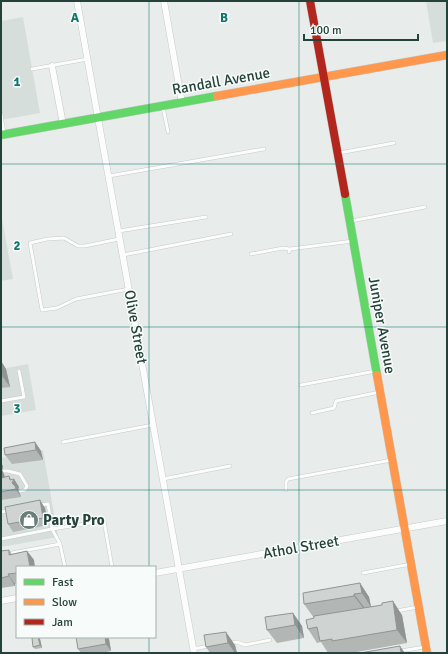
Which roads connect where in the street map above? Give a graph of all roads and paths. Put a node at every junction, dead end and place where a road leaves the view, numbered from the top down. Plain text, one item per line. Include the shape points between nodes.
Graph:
1 (77, 1) edge
2 (164, 1) edge
3 (310, 1) edge
4 (447, 55) edge
5 (88, 59) junction
6 (52, 66) junction
7 (32, 70) dead end
8 (323, 77) junction
9 (182, 102) junction
10 (163, 106) junction
11 (1, 114) edge
12 (98, 118) junction
13 (63, 124) junction
14 (168, 132) dead end
15 (3, 135) edge
16 (394, 143) dead end
17 (264, 149) dead end
18 (337, 154) junction
19 (109, 176) junction
20 (424, 207) dead end
21 (206, 217) dead end
22 (349, 221) junction
23 (119, 231) junction
24 (231, 234) dead end
25 (120, 238) junction
26 (353, 241) junction
27 (251, 254) dead end
28 (123, 255) junction
29 (129, 289) junction
30 (20, 370) dead end
31 (376, 371) junction
32 (300, 385) dead end
33 (380, 392) junction
34 (1, 401) edge
35 (312, 413) dead end
36 (153, 425) junction
37 (63, 442) dead end
38 (392, 460) junction
39 (230, 466) dead end
40 (4, 471) dead end
41 (163, 479) junction
42 (286, 490) dead end
43 (20, 491) dead end
44 (32, 507) edge
45 (17, 510) edge
46 (1, 512) edge
47 (447, 521) edge
48 (404, 528) junction
49 (52, 529) junction
50 (1, 539) edge
51 (60, 544) junction
52 (1, 555) edge
53 (410, 564) junction
54 (64, 566) edge
55 (112, 566) edge
56 (179, 569) junction
57 (156, 573) edge
58 (363, 573) dead end
59 (16, 598) edge
60 (1, 601) edge
61 (418, 607) junction
62 (390, 612) edge
63 (270, 640) edge
64 (224, 644) edge
65 (210, 646) edge
66 (426, 650) edge
67 (194, 651) edge
68 (397, 652) edge

1 - 5 street, Olive Street
2 - 9 street
3 - 8 street, Juniper Avenue
4 - 8 street, Randall Avenue
5 - 6 lane
5 - 12 street, Olive Street
6 - 7 lane
6 - 13 street
8 - 9 street, Randall Avenue
8 - 18 street, Juniper Avenue
9 - 10 street, Randall Avenue
10 - 12 street, Randall Avenue
10 - 14 lane
11 - 15 lane
12 - 13 street, Randall Avenue
12 - 19 street, Olive Street
13 - 15 street, Randall Avenue
16 - 18 lane
17 - 19 lane
18 - 22 street, Juniper Avenue
19 - 23 street, Olive Street
20 - 22 lane
21 - 23 lane
22 - 26 street, Juniper Avenue
23 - 25 street, Olive Street
24 - 28 lane
25 - 28 street, Olive Street
25 - 29 lane via 85,246 78,246 64,238 30,243 42,310 57,308 76,299
26 - 27 lane
26 - 31 street, Juniper Avenue
28 - 29 street, Olive Street
29 - 36 street, Olive Street
30 - 34 lane via 24,397
31 - 32 lane
31 - 33 street, Juniper Avenue
33 - 35 lane via 336,401 334,408
33 - 38 street, Juniper Avenue
36 - 37 lane
36 - 41 street, Olive Street
38 - 42 lane via 288,479
38 - 48 street, Juniper Avenue
39 - 41 lane
40 - 43 lane via 20,474 27,486 25,490
41 - 56 street, Olive Street
44 - 49 lane via 48,504
45 - 46 lane
47 - 48 street, Athol Street
48 - 53 street, Juniper Avenue
48 - 56 street, Athol Street
49 - 50 lane
49 - 51 lane
49 - 55 lane via 104,521
51 - 52 lane
51 - 54 lane
53 - 58 lane
53 - 61 street, Juniper Avenue
56 - 57 street, Athol Street
56 - 67 street, Olive Street
59 - 60 street
61 - 62 lane
61 - 66 street, Juniper Avenue
63 - 64 lane via 245,645 238,642
65 - 67 lane
66 - 68 lane

